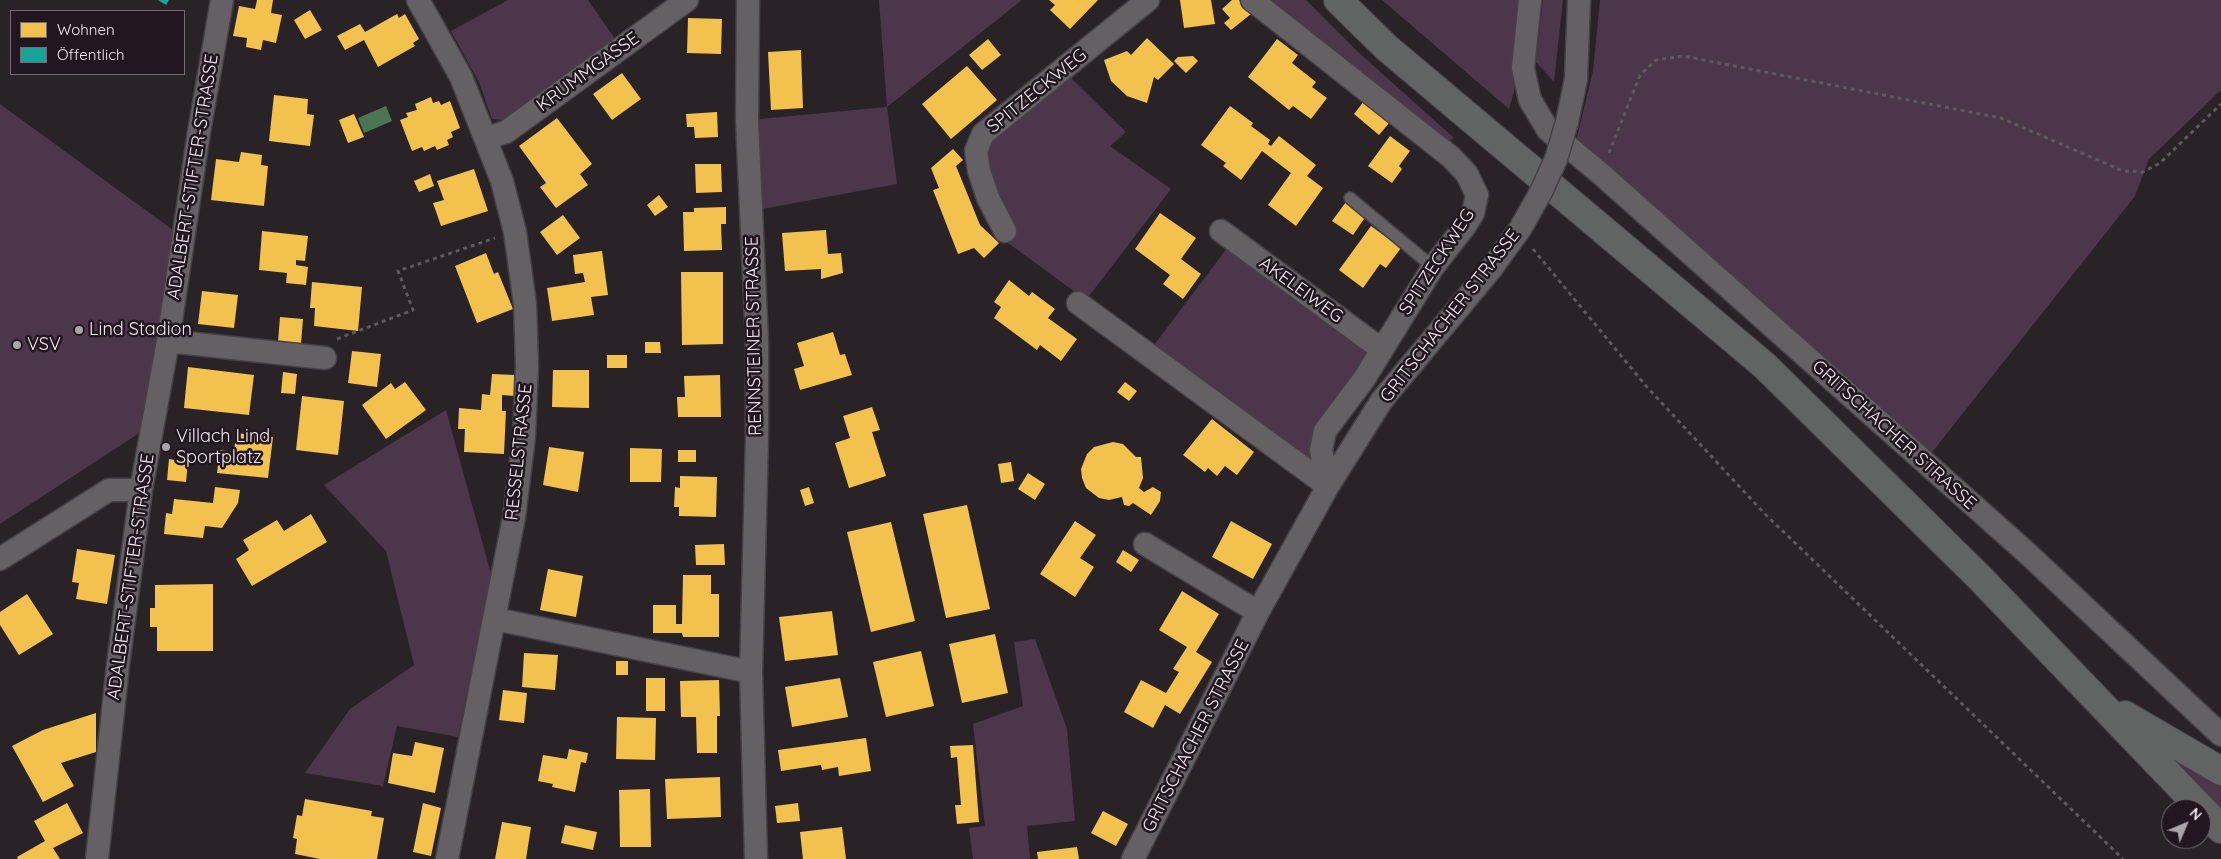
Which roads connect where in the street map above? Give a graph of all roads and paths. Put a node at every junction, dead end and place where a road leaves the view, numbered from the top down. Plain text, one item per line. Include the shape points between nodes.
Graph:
1 (222, 0) edge
2 (418, 0) edge
3 (688, 0) edge
4 (748, 0) edge
5 (1148, 0) edge
6 (1252, 0) edge
7 (1338, 0) edge
8 (1530, 0) edge
9 (1579, 0) edge
10 (2221, 104) edge
11 (487, 138) junction
12 (1601, 174) junction
13 (1350, 198) dead end
14 (1005, 231) dead end
15 (1221, 231) dead end
16 (515, 232) junction
17 (1532, 248) dead end
18 (1433, 267) junction
19 (1078, 303) dead end
20 (168, 341) junction
21 (1381, 348) junction
22 (325, 358) joint
23 (1328, 486) junction
24 (141, 490) junction
25 (1145, 544) dead end
26 (0, 559) edge
27 (1258, 612) junction
28 (495, 619) junction
29 (751, 672) junction
30 (2097, 699) junction
31 (2221, 735) edge
32 (2221, 771) edge
33 (2221, 829) edge
34 (97, 859) edge
35 (447, 859) edge
36 (756, 859) edge
37 (1133, 859) edge
38 (2123, 859) edge

1 - 20 street, ADALBERT-STIFTER-STRASSE
2 - 11 street, RESSELSTRASSE via 461,77
3 - 11 street, KRUMMGASSE via 506,132
4 - 29 street, RENNSTEINER STRASSE via 747,120 757,437
5 - 14 street, SPITZECKWEG via 983,134 976,151 979,171
6 - 18 street, SPITZECKWEG via 1451,157 1467,174 1477,195 1473,213
7 - 30 main road via 1387,48 1765,366 1981,579
8 - 12 street, GRITSCHACHER STRASSE via 1523,68 1530,100 1548,130
9 - 23 street, GRITSCHACHER STRASSE, bridge via 1576,79 1568,122 1541,192 1520,229 1491,269 1382,400
10 - 12 path via 2160,164 2143,172 2123,171 2001,118 1684,56 1656,60 1640,75
11 - 16 street, RESSELSTRASSE
12 - 31 street, GRITSCHACHER STRASSE via 2027,554
13 - 18 lane
15 - 21 street, AKELEIWEG
16 - 22 path via 398,271 413,310 332,341
16 - 28 street, RESSELSTRASSE via 525,304 524,437 514,517
17 - 38 path via 1646,386 1764,513
18 - 21 street, SPITZECKWEG
19 - 23 street
20 - 22 street
20 - 24 street, ADALBERT-STIFTER-STRASSE
21 - 23 street, SPITZECKWEG via 1364,379 1325,430 1321,450
23 - 27 street, GRITSCHACHER STRASSE
24 - 26 street via 109,490
24 - 34 street, ADALBERT-STIFTER-STRASSE
25 - 27 street
27 - 37 street, GRITSCHACHER STRASSE
28 - 29 street
28 - 35 street, RESSELSTRASSE
29 - 36 street, RENNSTEINER STRASSE
30 - 32 main road
30 - 33 main road

